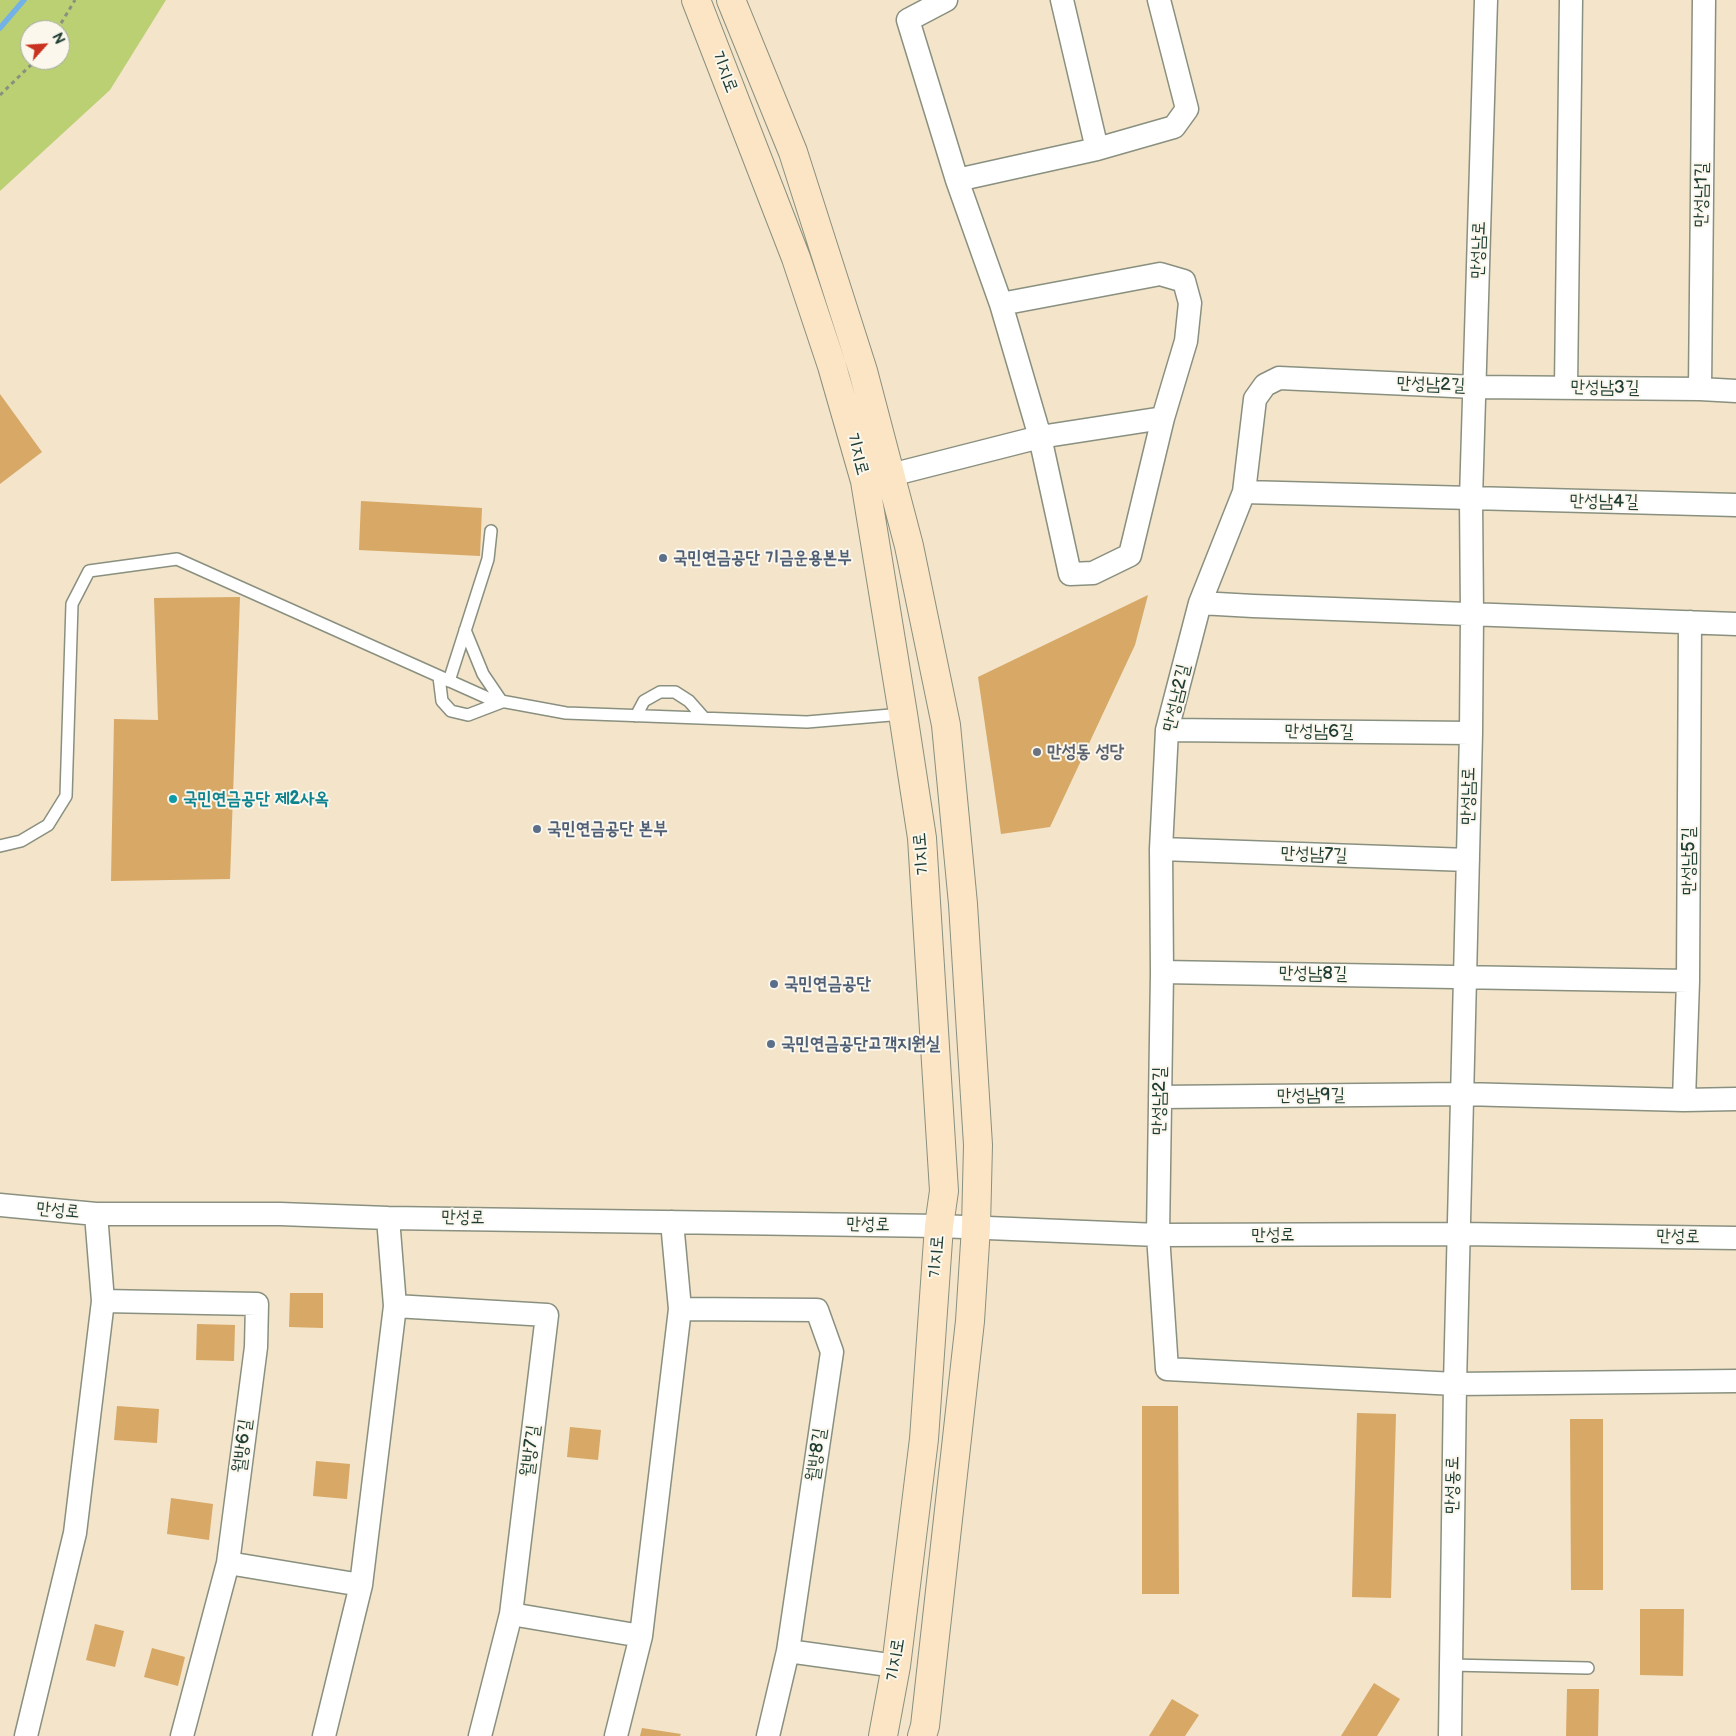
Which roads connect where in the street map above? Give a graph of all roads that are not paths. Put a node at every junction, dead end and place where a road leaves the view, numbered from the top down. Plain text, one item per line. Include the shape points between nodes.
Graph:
1 (696, 0) edge
2 (731, 0) edge
3 (946, 0) edge
4 (1062, 0) edge
5 (1159, 0) edge
6 (1486, 0) edge
7 (1572, 0) edge
8 (1704, 0) edge
9 (1097, 149) junction
10 (957, 180) junction
11 (1001, 304) junction
12 (1475, 387) junction
13 (1566, 387) junction
14 (1700, 389) junction
15 (1736, 391) edge
16 (1163, 418) junction
17 (1040, 437) junction
18 (890, 475) junction
19 (864, 481) junction
20 (1244, 492) junction
21 (1471, 499) junction
22 (1736, 505) edge
23 (491, 531) dead end
24 (1200, 603) junction
25 (1472, 615) junction
26 (1690, 622) junction
27 (1736, 624) edge
28 (465, 630) junction
29 (444, 679) junction
30 (502, 702) junction
31 (903, 714) junction
32 (636, 716) junction
33 (704, 718) junction
34 (1167, 730) junction
35 (1471, 733) junction
36 (0, 846) edge
37 (1161, 850) junction
38 (1468, 860) junction
39 (1162, 972) junction
40 (1465, 976) junction
41 (1688, 981) junction
42 (1463, 1094) junction
43 (1160, 1097) junction
44 (1736, 1099) edge
45 (1684, 1100) junction
46 (0, 1205) edge
47 (96, 1214) junction
48 (388, 1218) junction
49 (672, 1222) junction
50 (939, 1226) junction
51 (976, 1227) junction
52 (1460, 1234) junction
53 (1158, 1235) junction
54 (1736, 1238) edge
55 (103, 1301) junction
56 (394, 1306) junction
57 (680, 1309) junction
58 (1736, 1380) edge
59 (1455, 1384) junction
60 (228, 1563) junction
61 (361, 1585) junction
62 (511, 1614) junction
63 (641, 1636) junction
64 (788, 1651) junction
65 (1450, 1665) junction
66 (896, 1666) junction
67 (1588, 1668) dead end
68 (26, 1736) edge
69 (182, 1736) edge
70 (324, 1736) edge
71 (480, 1736) edge
72 (616, 1736) edge
73 (768, 1736) edge
74 (883, 1736) edge
75 (922, 1736) edge
76 (1450, 1736) edge

1 - 19 street, 기지로 via 796,258 832,366
2 - 18 street, 기지로 via 793,152 863,371
3 - 10 street via 908,20
4 - 9 street
5 - 9 street via 1188,109 1174,127
6 - 12 street, 만성남로
7 - 13 street
8 - 14 street, 만성남1길
9 - 10 street
10 - 11 street
11 - 16 street via 1160,274 1184,281 1190,304 1186,340
11 - 17 street
12 - 13 street, 만성남3길
12 - 20 street, 만성남2길 via 1279,378 1265,386 1256,399
12 - 21 street, 만성남로
13 - 14 street, 만성남3길
14 - 15 street, 만성남3길
16 - 17 street
16 - 17 street via 1130,555 1093,573 1070,574
17 - 18 street
18 - 19 street
18 - 51 street, 기지로 via 910,546 946,725 963,904 974,1077 978,1145
19 - 31 street, 기지로
20 - 21 street
20 - 24 street, 만성남2길
21 - 22 street, 만성남4길
21 - 25 street, 만성남로
23 - 28 lane via 488,559
24 - 25 street
24 - 34 street, 만성남2길
25 - 26 street
25 - 35 street, 만성남로
26 - 27 street
26 - 41 street, 만성남5길
28 - 29 lane
28 - 30 lane via 483,674
29 - 30 lane via 490,700
29 - 30 lane via 442,702 452,711 468,715
29 - 36 lane via 177,559 89,571 72,604 66,796 48,824 21,841
30 - 32 lane via 566,713
31 - 33 lane via 807,722
31 - 50 street, 기지로 via 922,838 944,1190
32 - 33 lane
32 - 33 lane via 644,701 660,692 675,692 690,701
34 - 35 street, 만성남6길
34 - 37 street, 만성남2길
35 - 38 street, 만성남로
37 - 38 street, 만성남7길
37 - 39 street, 만성남2길
38 - 40 street, 만성남로
39 - 40 street, 만성남8길
39 - 43 street, 만성남2길
40 - 41 street
40 - 42 street, 만성남로
41 - 45 street, 만성남5길
42 - 43 street, 만성남9길
42 - 45 street
42 - 52 street, 만성남로
43 - 53 street, 만성남2길
44 - 45 street
46 - 47 street, 만성로
47 - 48 street, 만성로 via 280,1214
47 - 55 street
48 - 49 street, 만성로
48 - 56 street
49 - 50 street, 만성로
49 - 57 street
50 - 51 street, 만성로
50 - 66 street, 기지로 via 924,1439
51 - 53 street, 만성로
51 - 75 street, 기지로 via 970,1321
52 - 53 street, 만성로
52 - 54 street, 만성로
52 - 59 street, 만성동로
53 - 59 street, 만성남2길 via 1167,1370
55 - 60 street, 월방6길 via 256,1304 256,1347
55 - 68 street via 75,1533
56 - 61 street
56 - 62 street, 월방7길 via 547,1315
57 - 63 street
57 - 64 street, 월방8길 via 817,1310 832,1352
58 - 59 street
59 - 65 street, 만성동로
60 - 61 street
60 - 69 street, 월방6길
61 - 70 street
62 - 63 street
62 - 71 street, 월방7길
63 - 72 street
64 - 66 street
64 - 73 street, 월방8길
65 - 67 lane
65 - 76 street, 만성동로
66 - 74 street, 기지로

